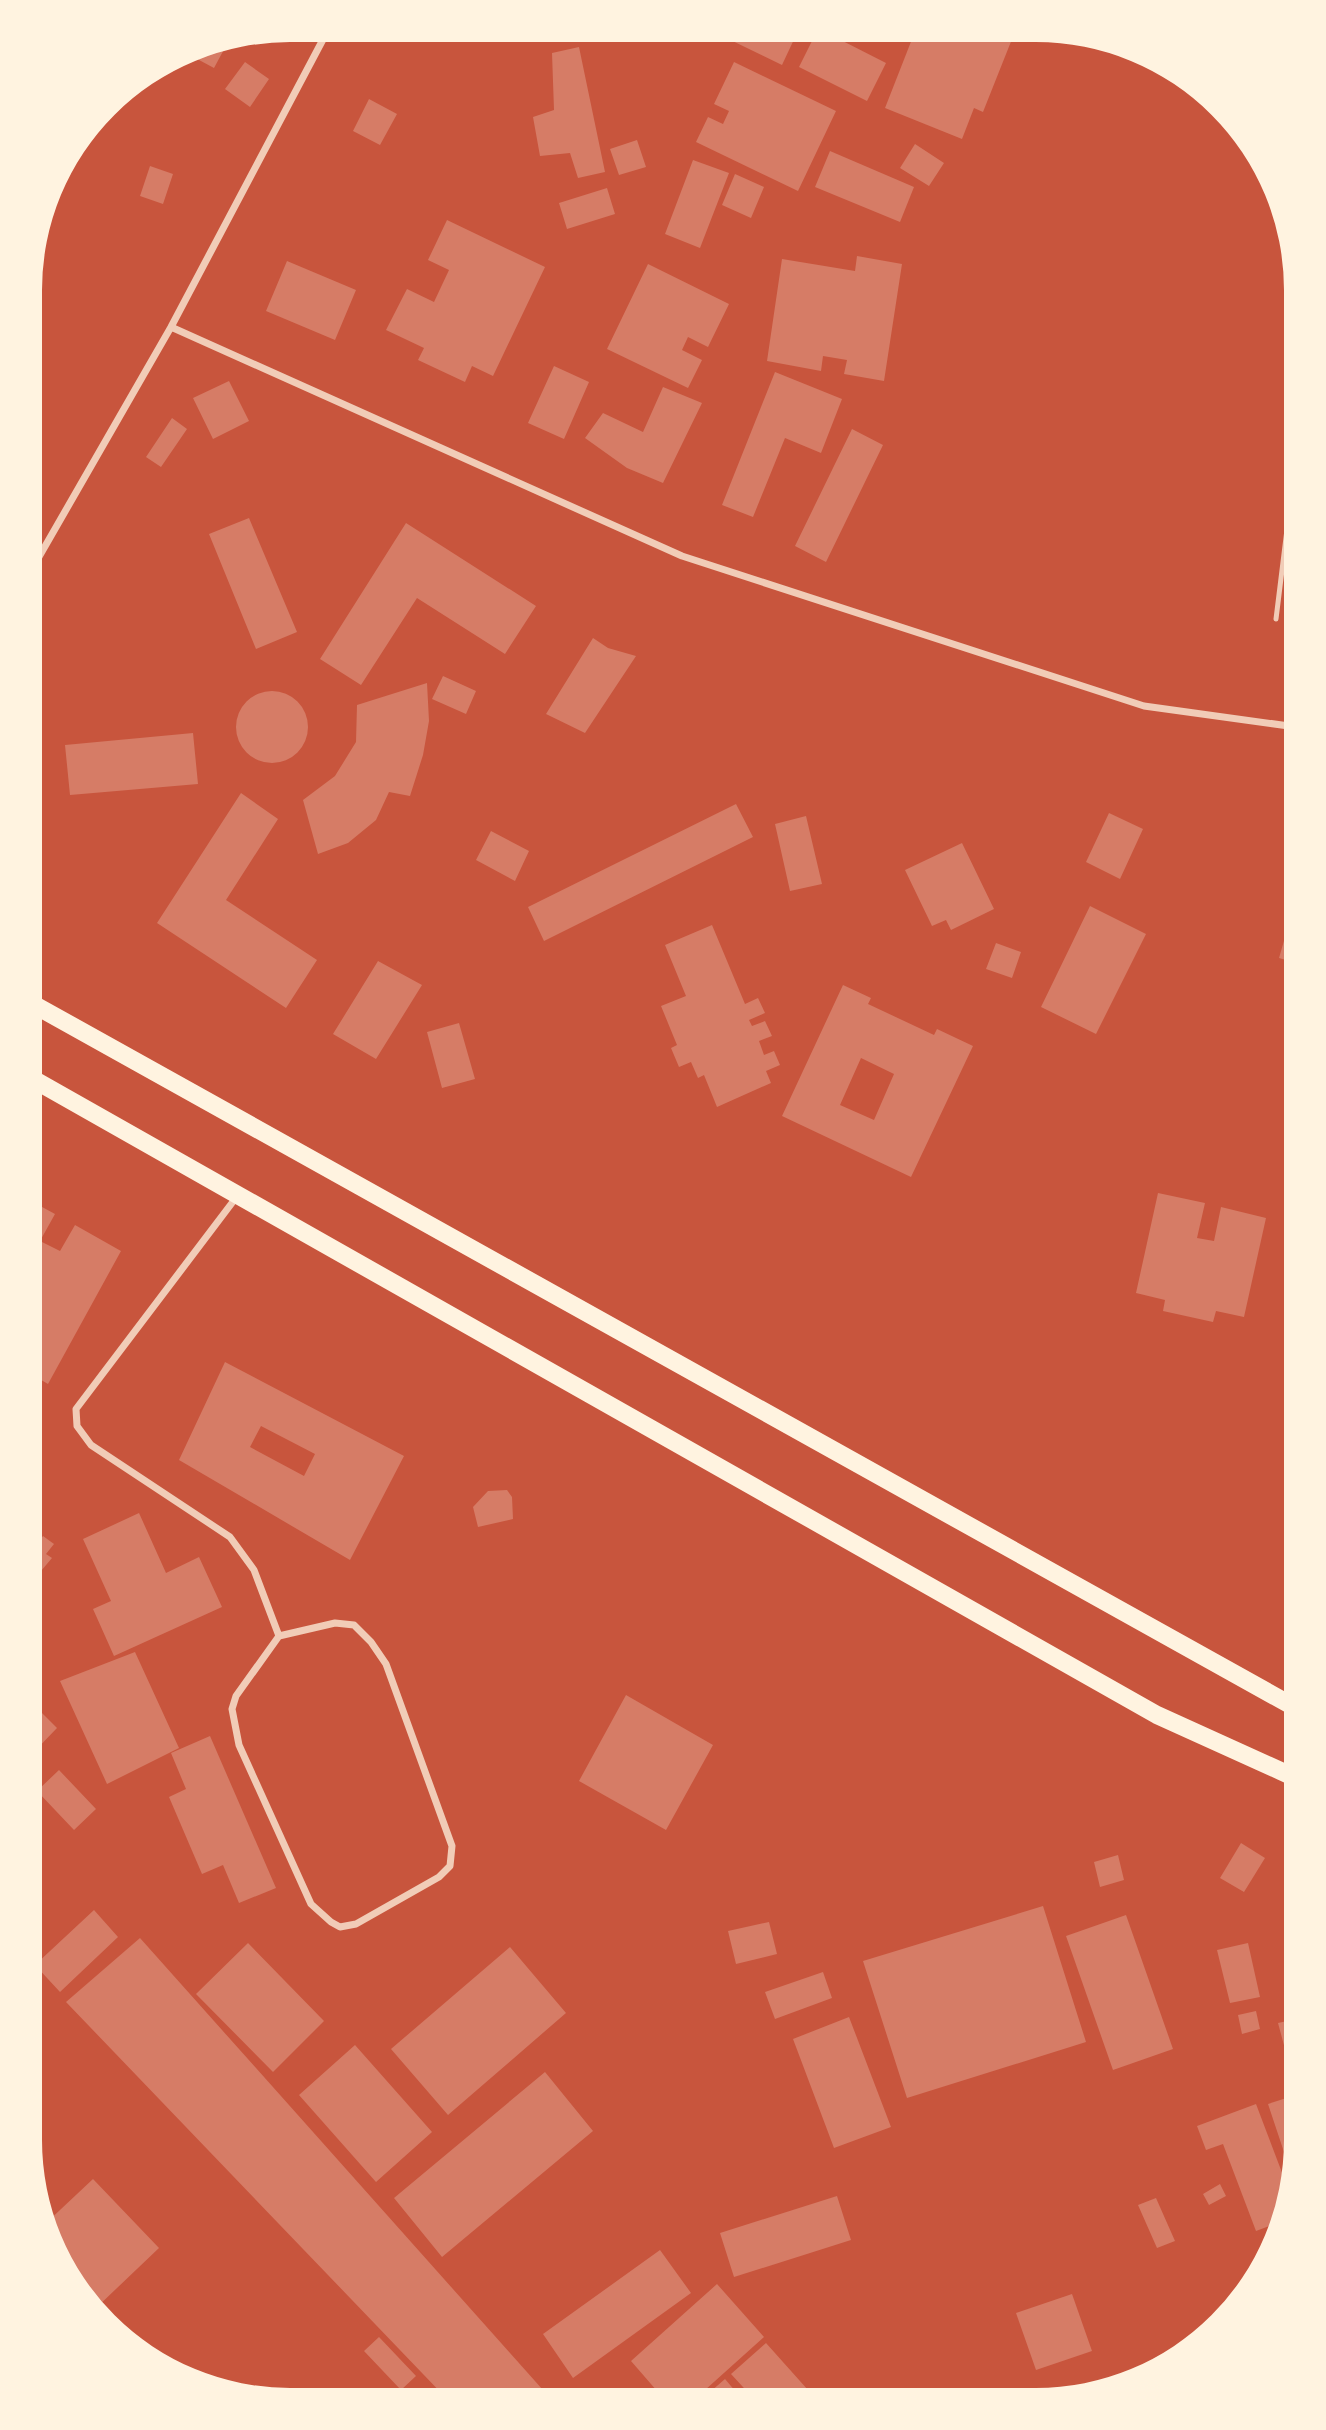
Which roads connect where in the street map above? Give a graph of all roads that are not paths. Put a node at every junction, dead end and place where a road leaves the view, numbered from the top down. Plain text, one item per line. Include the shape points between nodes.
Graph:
1 (321, 43) edge
2 (171, 327) junction
3 (42, 552) edge
4 (1284, 554) edge
5 (1276, 619) dead end
6 (1284, 725) edge
7 (42, 1009) edge
8 (42, 1084) edge
9 (238, 1195) junction
10 (279, 1636) junction
11 (1284, 1701) edge
12 (1284, 1773) edge

1 - 2 street
2 - 3 street
2 - 6 street via 682,556 1144,706
4 - 5 lane
7 - 11 main road
8 - 9 main road
9 - 10 street via 76,1409 78,1426 91,1445 230,1537 254,1570
9 - 12 main road via 1157,1715
10 - 10 street via 236,1696 232,1709 239,1745 311,1904 341,1927 356,1924 439,1877 450,1866 452,1846 386,1664 371,1642 354,1625 335,1623

